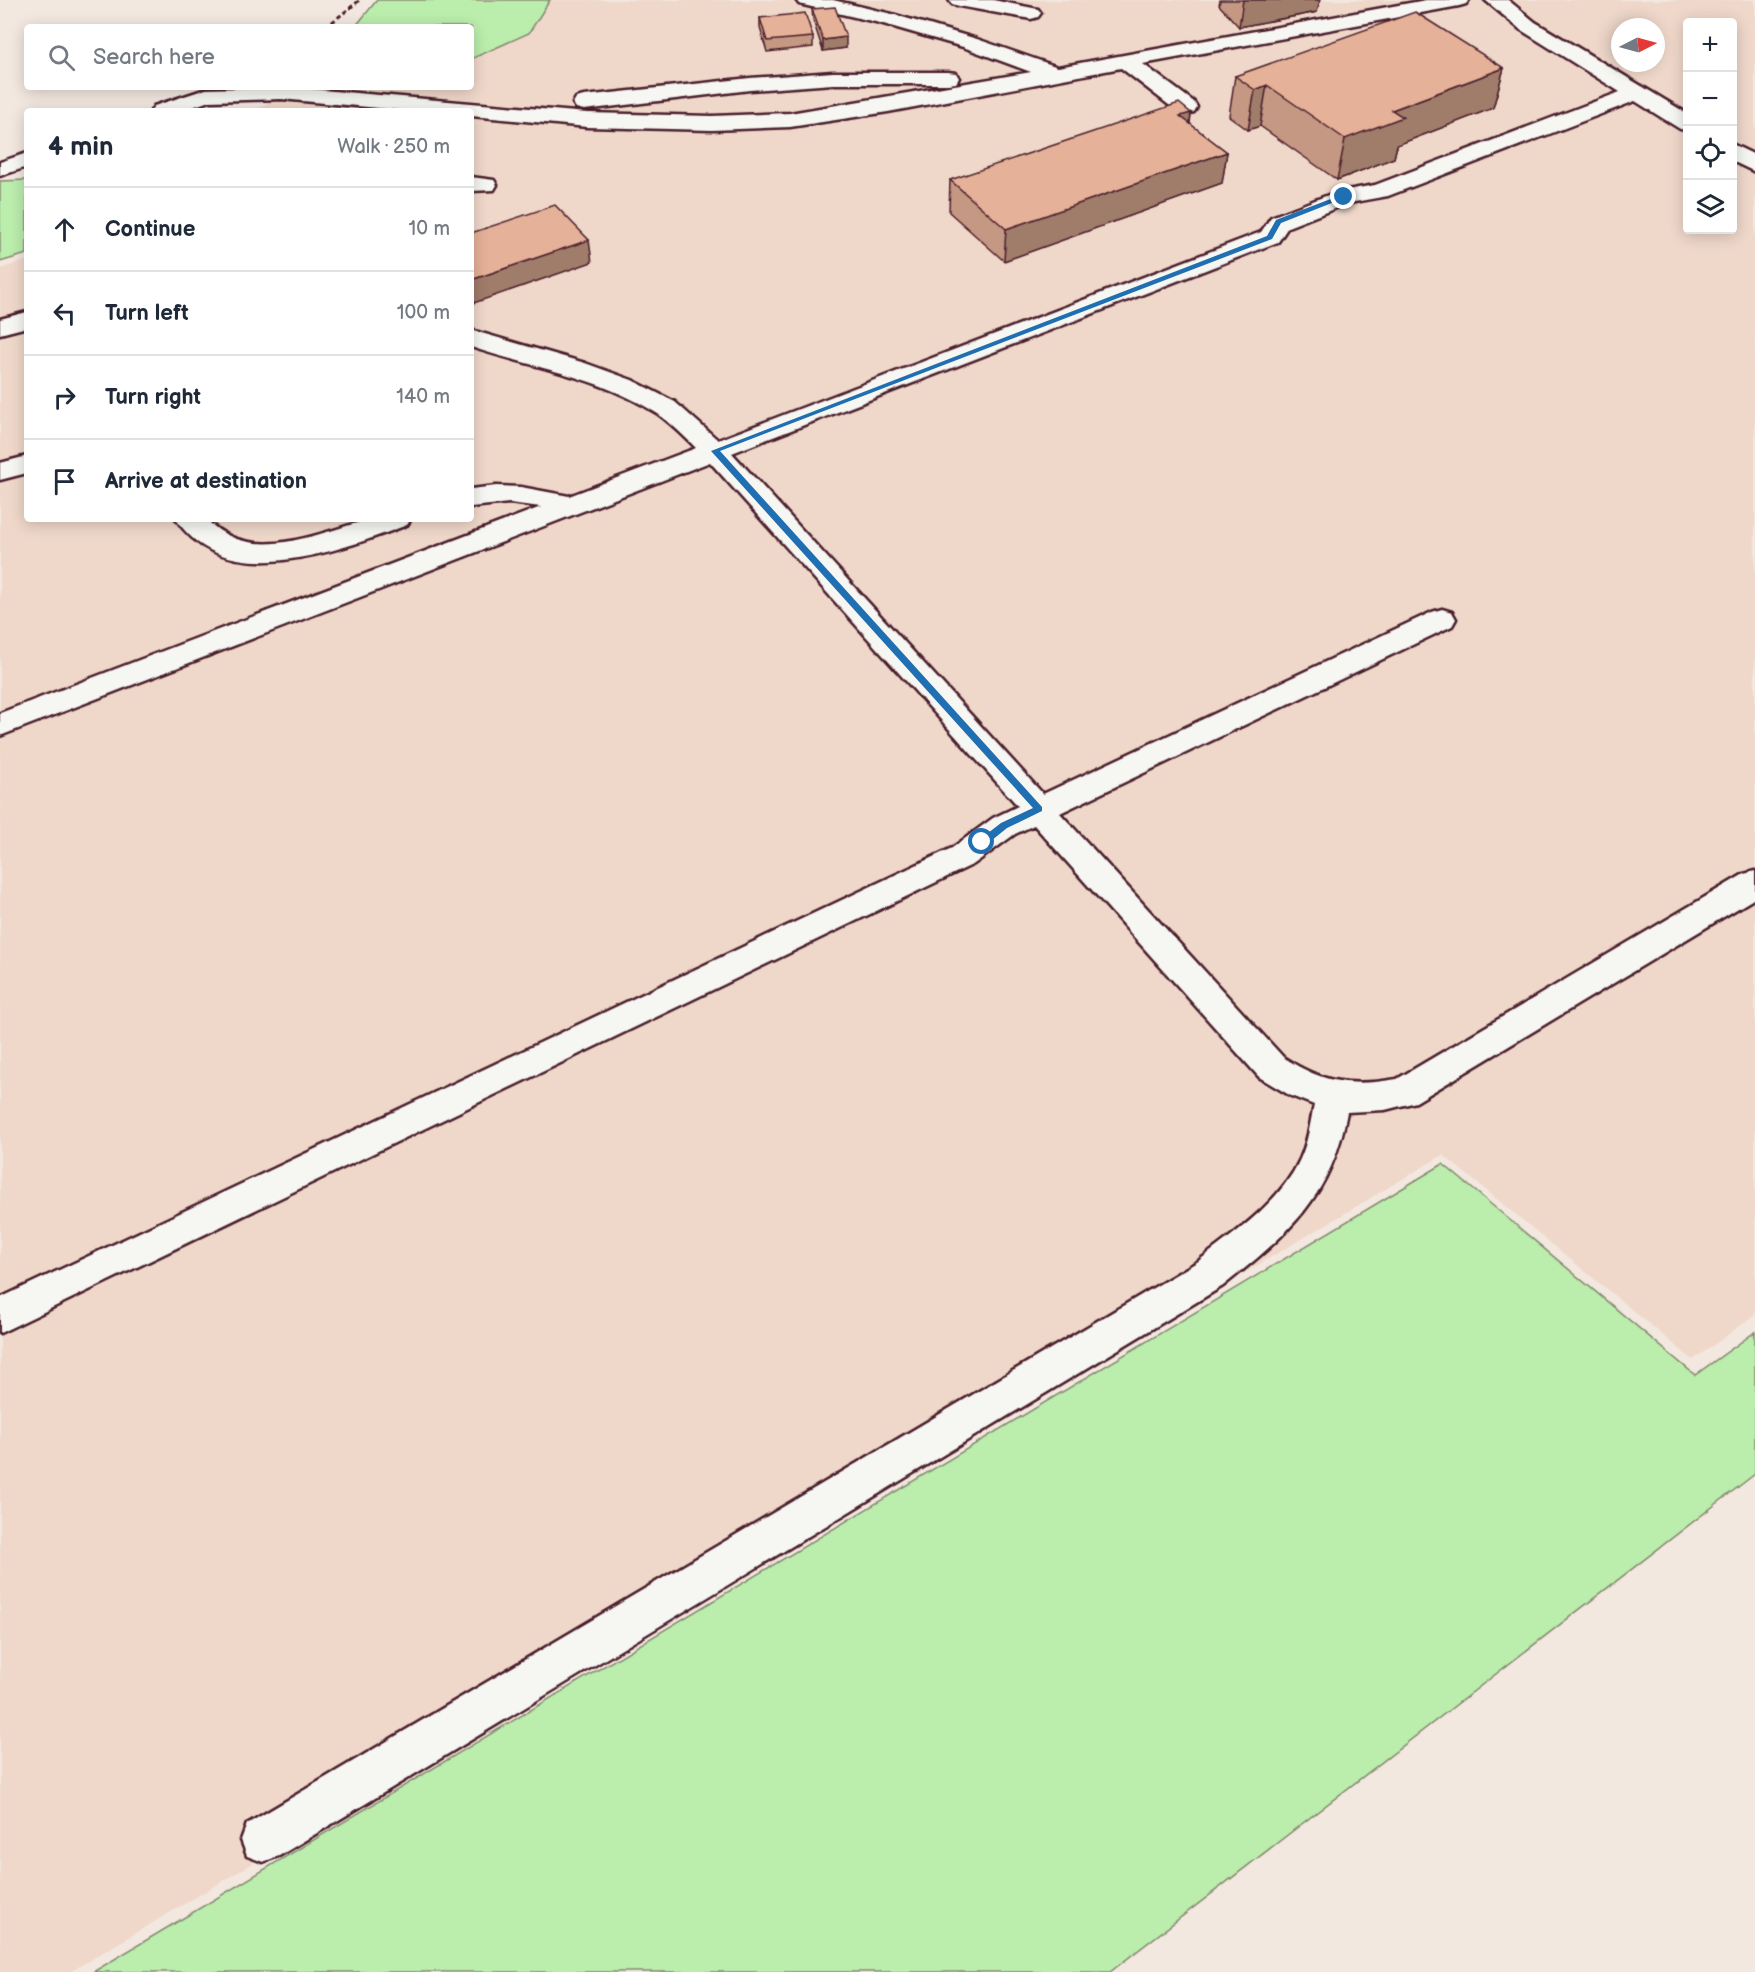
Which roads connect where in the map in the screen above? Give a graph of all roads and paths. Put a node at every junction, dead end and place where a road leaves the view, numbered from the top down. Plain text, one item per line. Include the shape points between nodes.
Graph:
1 (360, 0) edge
2 (806, 0) edge
3 (959, 0) edge
4 (1458, 0) edge
5 (1495, 0) edge
6 (833, 3) edge
7 (1031, 13) dead end
8 (330, 24) edge
9 (1126, 62) junction
10 (1058, 74) junction
11 (1028, 78) junction
12 (1636, 93) junction
13 (1186, 107) edge
14 (170, 108) edge
15 (452, 108) edge
16 (474, 110) edge
17 (543, 116) junction
18 (1683, 121) edge
19 (1737, 154) edge
20 (1755, 165) edge
21 (24, 320) edge
22 (0, 327) edge
23 (474, 338) edge
24 (715, 451) junction
25 (24, 465) edge
26 (0, 472) edge
27 (474, 498) edge
28 (571, 506) junction
29 (192, 522) edge
30 (389, 522) edge
31 (1442, 619) dead end
32 (0, 725) edge
33 (1039, 809) junction
34 (1755, 883) edge
35 (1334, 1095) junction
36 (0, 1316) edge
37 (263, 1840) dead end

1 - 8 path
2 - 6 lane
3 - 7 lane
4 - 9 lane
5 - 12 lane via 1528,26
6 - 10 lane via 970,43
9 - 10 lane
9 - 13 lane
10 - 11 lane
11 - 17 lane via 833,78 750,84 583,104
11 - 17 lane via 790,120 652,122
12 - 18 lane
12 - 24 lane via 1380,191 1344,197 1279,222 1270,237
14 - 15 lane via 206,95 242,93
16 - 17 lane
19 - 20 lane
21 - 22 lane
23 - 24 lane via 639,393 668,410
24 - 28 lane
24 - 33 lane
25 - 26 lane
27 - 28 lane via 540,496
28 - 32 lane
29 - 30 lane via 216,544 275,552 330,543
31 - 33 lane
33 - 35 lane via 1271,1066 1295,1084
33 - 36 lane via 1004,826 963,856
34 - 35 lane via 1404,1092 1378,1097
35 - 37 lane via 1318,1160 1296,1193 1264,1231 1210,1274

